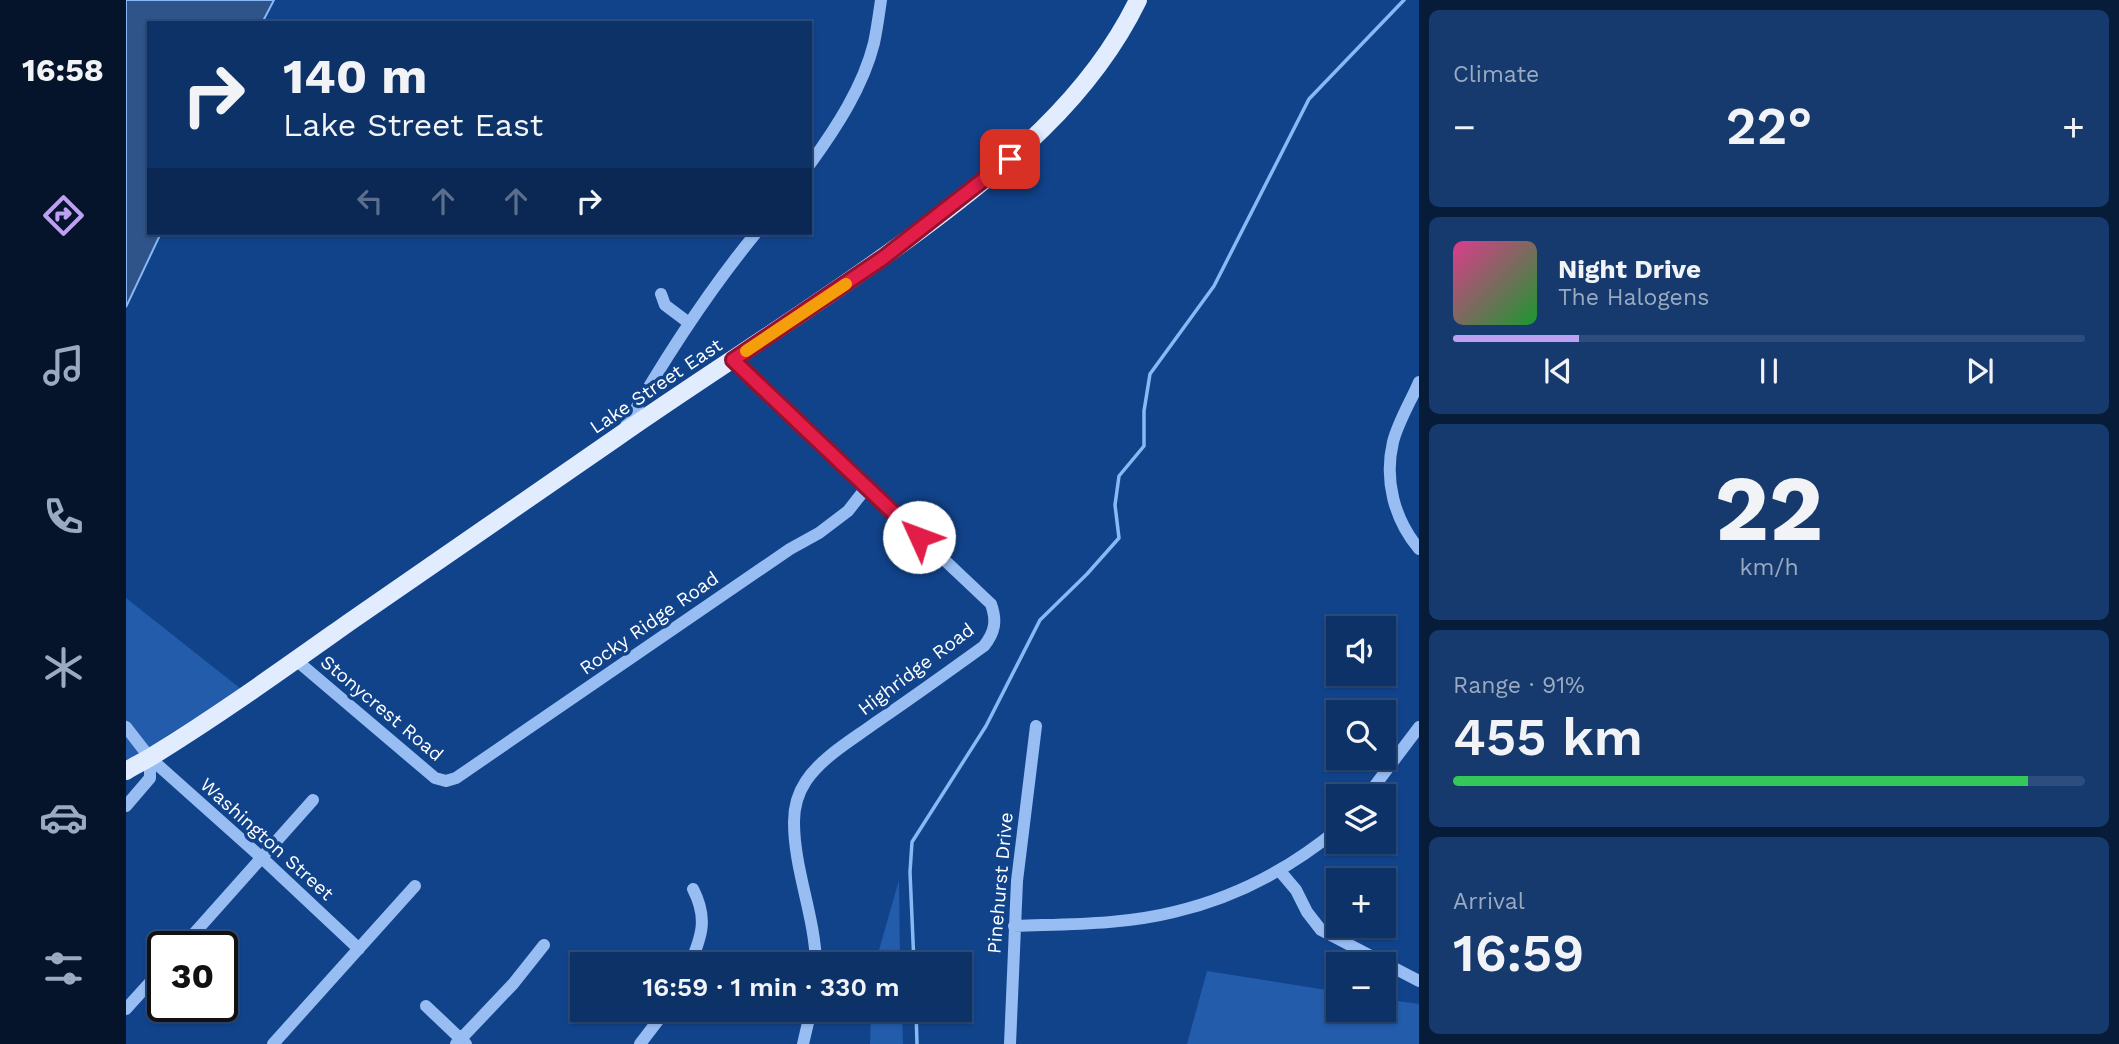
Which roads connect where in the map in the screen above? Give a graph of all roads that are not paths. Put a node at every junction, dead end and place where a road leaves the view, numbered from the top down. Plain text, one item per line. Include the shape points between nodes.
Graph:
1 (881, 0) edge
2 (1138, 0) edge
3 (812, 161) edge
4 (755, 235) edge
5 (661, 294) dead end
6 (689, 323) junction
7 (733, 360) junction
8 (1419, 382) edge
9 (621, 434) junction
10 (866, 488) junction
11 (1419, 549) edge
12 (296, 660) junction
13 (1036, 726) dead end
14 (126, 727) edge
15 (1419, 727) edge
16 (150, 758) junction
17 (126, 771) edge
18 (446, 781) joint
19 (1376, 784) edge
20 (313, 800) dead end
21 (126, 806) edge
22 (1326, 838) edge
23 (262, 858) junction
24 (1279, 870) junction
25 (415, 886) dead end
26 (694, 890) dead end
27 (1014, 926) junction
28 (196, 931) edge
29 (544, 945) dead end
30 (359, 949) junction
31 (694, 952) edge
32 (816, 952) edge
33 (1419, 981) edge
34 (147, 986) edge
35 (426, 1006) dead end
36 (126, 1009) edge
37 (657, 1022) edge
38 (808, 1022) edge
39 (461, 1042) edge
40 (273, 1044) edge
41 (640, 1044) edge
42 (803, 1044) edge
43 (1010, 1044) edge

1 - 3 street via 867,62 838,123
2 - 7 main road, Lake Street East via 1106,57 1079,91 996,172 883,258
4 - 6 street
5 - 6 street via 665,305
6 - 9 street
7 - 9 main road, Lake Street East
7 - 10 street, Highridge Road
8 - 11 street via 1394,440 1389,471 1393,500 1407,534
9 - 12 main road, Lake Street East
10 - 18 street, Rocky Ridge Road via 848,511 819,533 456,779
10 - 32 street, Highridge Road via 991,604 996,617 984,646 832,754 800,792 794,822
12 - 16 main road, Lake Street East
12 - 18 street, Stonycrest Road via 435,778
13 - 27 street, Pinehurst Drive
14 - 16 street, Washington Street
15 - 19 street
16 - 17 main road, Lake Street East
16 - 21 street via 150,778
16 - 23 street, Washington Street
20 - 23 street
22 - 24 street
23 - 28 street
23 - 30 street, Washington Street
24 - 27 street via 1216,900 1172,913 1111,922
24 - 33 street via 1321,930
25 - 30 street
26 - 31 street via 702,929
27 - 43 street, Pinehurst Drive
29 - 39 street
30 - 40 street
34 - 36 street
35 - 39 street
37 - 41 street
38 - 42 street

